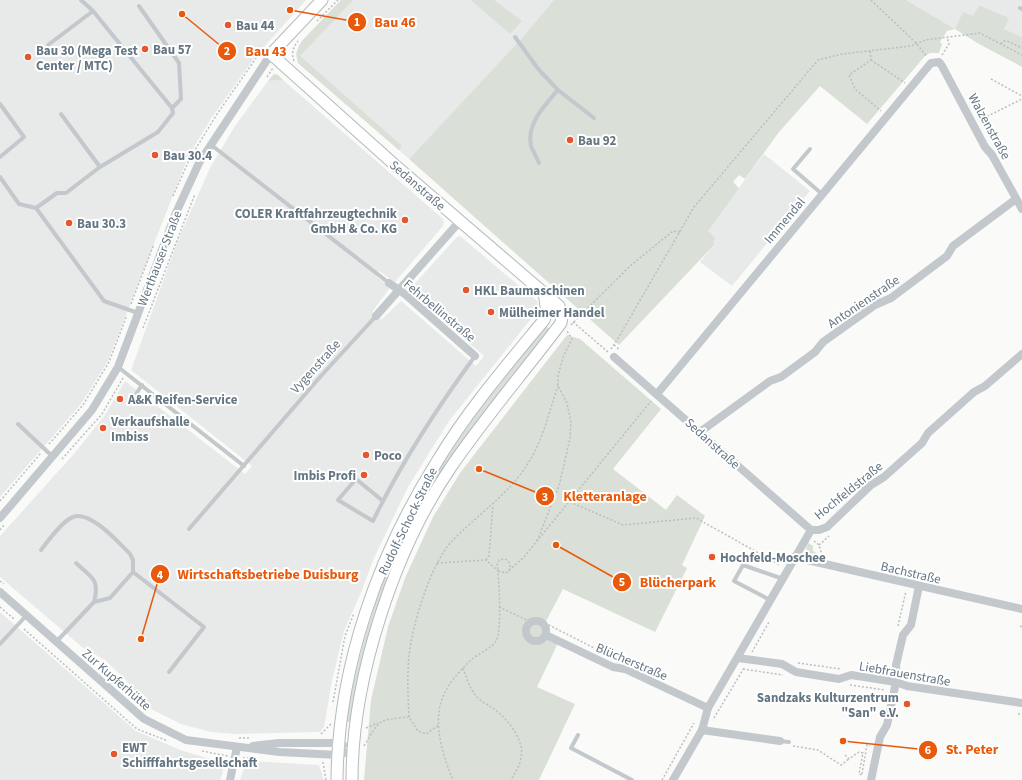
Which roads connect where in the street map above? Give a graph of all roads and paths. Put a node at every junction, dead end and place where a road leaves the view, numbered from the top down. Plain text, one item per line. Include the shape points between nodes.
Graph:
1 (81, 0) edge
2 (322, 0) edge
3 (338, 0) edge
4 (871, 0) edge
5 (139, 6) dead end
6 (93, 11) junction
7 (315, 23) dead end
8 (515, 37) dead end
9 (947, 37) junction
10 (298, 40) dead end
11 (916, 43) junction
12 (1001, 44) junction
13 (48, 45) dead end
14 (1022, 48) edge
15 (870, 51) junction
16 (259, 54) dead end
17 (270, 54) junction
18 (1022, 55) edge
19 (871, 60) junction
20 (935, 63) junction
21 (296, 65) dead end
22 (274, 68) dead end
23 (991, 78) dead end
24 (265, 80) dead end
25 (905, 83) dead end
26 (558, 90) junction
27 (1022, 96) edge
28 (1022, 99) edge
29 (0, 104) edge
30 (172, 108) junction
31 (881, 111) dead end
32 (61, 114) dead end
33 (594, 118) dead end
34 (980, 120) dead end
35 (210, 144) junction
36 (810, 149) dead end
37 (0, 157) edge
38 (539, 163) dead end
39 (100, 167) junction
40 (0, 177) edge
41 (196, 192) dead end
42 (822, 194) junction
43 (172, 199) dead end
44 (1016, 199) junction
45 (36, 208) junction
46 (1022, 209) edge
47 (460, 220) junction
48 (680, 232) junction
49 (155, 241) dead end
50 (389, 283) joint
51 (398, 290) junction
52 (544, 293) junction
53 (129, 310) junction
54 (138, 313) junction
55 (376, 316) joint
56 (562, 316) joint
57 (142, 328) dead end
58 (567, 331) dead end
59 (611, 354) junction
60 (1022, 354) edge
61 (475, 356) joint
62 (118, 367) junction
63 (142, 386) junction
64 (558, 386) junction
65 (657, 394) junction
66 (134, 396) dead end
67 (18, 424) dead end
68 (700, 432) junction
69 (44, 450) junction
70 (52, 456) junction
71 (244, 466) junction
72 (0, 501) edge
73 (382, 501) junction
74 (570, 502) junction
75 (493, 505) junction
76 (0, 518) edge
77 (189, 529) dead end
78 (811, 530) junction
79 (537, 543) junction
80 (40, 550) dead end
81 (794, 557) junction
82 (486, 560) junction
83 (76, 563) dead end
84 (437, 563) junction
85 (783, 567) dead end
86 (498, 571) junction
87 (509, 571) junction
88 (133, 572) junction
89 (784, 579) junction
90 (0, 580) edge
91 (6, 586) dead end
92 (919, 586) junction
93 (906, 590) dead end
94 (0, 592) edge
95 (771, 601) junction
96 (94, 602) junction
97 (0, 607) edge
98 (499, 607) junction
99 (1022, 609) edge
100 (26, 616) junction
101 (769, 621) dead end
102 (531, 622) junction
103 (19, 624) junction
104 (547, 624) dead end
105 (898, 630) dead end
106 (549, 636) junction
107 (56, 642) junction
108 (0, 644) edge
109 (80, 652) dead end
110 (738, 658) junction
111 (748, 660) junction
112 (462, 668) junction
113 (169, 672) dead end
114 (788, 676) dead end
115 (891, 682) junction
116 (849, 685) dead end
117 (134, 699) dead end
118 (1022, 704) edge
119 (708, 708) junction
120 (1018, 714) dead end
121 (1022, 714) edge
122 (409, 717) junction
123 (696, 720) dead end
124 (366, 721) dead end
125 (379, 722) junction
126 (331, 724) dead end
127 (439, 725) junction
128 (366, 728) junction
129 (702, 730) junction
130 (365, 731) dead end
131 (318, 735) dead end
132 (578, 735) dead end
133 (253, 737) dead end
134 (365, 737) dead end
135 (238, 738) dead end
136 (780, 741) joint
137 (789, 742) dead end
138 (172, 743) dead end
139 (870, 746) dead end
140 (236, 747) junction
141 (797, 747) dead end
142 (338, 749) junction
143 (359, 749) junction
144 (200, 751) dead end
145 (845, 754) dead end
146 (235, 757) junction
147 (259, 758) dead end
148 (849, 759) junction
149 (322, 761) dead end
150 (861, 764) junction
151 (864, 764) junction
152 (859, 774) dead end
153 (862, 775) dead end
154 (230, 780) edge
155 (326, 780) edge
156 (337, 780) edge
157 (352, 780) edge
158 (453, 780) edge
159 (511, 780) edge
160 (632, 780) edge
161 (662, 780) edge
162 (673, 780) edge
163 (871, 780) edge

1 - 6 lane
2 - 17 main road, Werthauser Straße
3 - 7 path
4 - 11 path
5 - 30 lane via 179,63 181,99
6 - 13 lane
6 - 30 lane
8 - 26 lane
9 - 11 path
9 - 12 path via 980,33
9 - 20 path via 949,44
10 - 21 path via 293,52
11 - 15 path via 911,46
11 - 20 path
12 - 14 path via 1008,41
12 - 18 path
15 - 19 path
15 - 48 path via 818,60 694,207
16 - 43 path via 190,158
17 - 35 street, Werthauser Straße
17 - 47 main road, Sedanstraße
19 - 25 path
19 - 31 path via 850,75 855,89
20 - 42 street, Immendal
20 - 44 street, Walzenstraße via 963,102 985,148 992,155
22 - 24 path
23 - 27 path
26 - 33 lane
26 - 38 lane via 537,116 532,128 531,145
28 - 34 path
29 - 37 lane via 24,137
30 - 39 lane via 173,113 158,132
32 - 39 lane
35 - 50 lane
35 - 54 street, Werthauser Straße via 175,215
36 - 42 lane via 793,169
39 - 45 lane via 66,193 57,193
40 - 45 lane via 18,204
41 - 57 path
42 - 65 street, Immendal
44 - 46 street, Walzenstraße
44 - 68 street, Antonienstraße via 953,246 947,256 891,298 875,305 824,342 781,378 770,382
45 - 53 lane via 104,300
47 - 51 street, Vygenstraße
47 - 52 main road, Sedanstraße
48 - 59 path
48 - 59 path via 673,231 640,257 574,322
49 - 53 path
50 - 51 street, Fehrbellinstraße
51 - 55 street, Vygenstraße
51 - 61 street, Fehrbellinstraße
52 - 56 main road, Sedanstraße via 559,306
52 - 142 main road, Rudolf-Schock-Straße via 547,312 544,320 438,460 410,510 382,570 350,666
53 - 54 lane
53 - 69 path via 109,362 82,405
54 - 62 street, Werthauser Straße
55 - 71 lane, Vygenstraße
56 - 143 main road, Rudolf-Schock-Straße via 562,323 450,468 423,514 394,574 378,624 361,697
58 - 64 path via 572,339 560,366
59 - 65 street, Sedanstraße
60 - 78 street, Hochfeldstraße via 985,386 974,392 928,433 922,443 884,477 871,485 827,527
61 - 73 lane via 444,398
62 - 63 lane
62 - 70 street, Werthauser Straße via 92,410
63 - 66 lane
63 - 71 lane
64 - 75 path via 530,461
64 - 79 path via 567,403 571,424 570,438 559,486
65 - 68 street, Sedanstraße
65 - 74 path
67 - 69 lane
68 - 78 street, Sedanstraße
69 - 70 lane
69 - 72 path
70 - 76 street, Werthauser Straße
71 - 77 lane, Vygenstraße
73 - 73 lane via 356,479 338,500 373,521
74 - 79 path
74 - 85 path via 623,525 696,518
75 - 82 path via 489,556
75 - 84 path via 454,539
78 - 81 street, Hochfeldstraße
79 - 87 path
80 - 88 lane via 66,521 79,516 87,517 130,554
81 - 89 street, Hochfeldstraße
81 - 92 street, Bachstraße
82 - 84 path
82 - 86 path
83 - 96 lane via 96,582
84 - 122 path via 411,644
86 - 87 path
86 - 87 path via 499,560 505,559 511,565
86 - 98 path
88 - 96 lane via 110,598
88 - 113 lane via 204,627
89 - 95 street, Hochfeldstraße
89 - 95 lane via 743,565 734,581
90 - 91 path
92 - 99 street, Bachstraße
92 - 115 street via 911,625 903,635
93 - 105 path
94 - 100 street, Zur Kupferhütte
95 - 110 street, Hochfeldstraße
96 - 107 lane
97 - 103 path
98 - 102 path
98 - 112 path via 496,641
100 - 103 lane
100 - 107 street, Zur Kupferhütte
101 - 111 path
102 - 106 street, Blücherstraße via 538,621 544,625
102 - 106 street via 526,632 532,641
103 - 108 lane
103 - 138 path via 137,729
104 - 106 path
106 - 119 street, Blücherstraße via 612,667 625,669
107 - 140 street, Zur Kupferhütte via 144,719 186,740
109 - 117 path via 114,674
110 - 111 street, Liebfrauenstraße
110 - 119 street, Hochfeldstraße
111 - 114 path via 743,669
111 - 115 street, Liebfrauenstraße via 782,664 796,672 839,679 851,675
112 - 127 path via 444,693
112 - 159 path via 473,691 494,708 520,742 521,759
115 - 116 path via 887,690
115 - 118 street, Liebfrauenstraße
115 - 163 street via 887,725 880,737
119 - 129 street, Hochfeldstraße
120 - 121 path
122 - 125 path
122 - 127 path via 418,731 426,734
123 - 161 path
124 - 128 path
125 - 128 path
125 - 143 path
126 - 131 path via 323,734
127 - 158 path via 441,745
128 - 130 path
129 - 136 street
129 - 162 street, Hochfeldstraße
132 - 160 lane via 572,748
133 - 135 path
134 - 143 path
136 - 137 lane
139 - 151 path via 868,745
140 - 142 street, Zur Kupferhütte via 279,752
140 - 146 street
141 - 148 path via 818,750 841,765
142 - 143 street, Zur Kupferhütte
142 - 156 main road, Rudolf-Schock-Straße
143 - 157 main road, Rudolf-Schock-Straße
144 - 146 path
145 - 148 path
146 - 147 path
146 - 154 street
148 - 150 path via 859,752 863,753
149 - 155 path
150 - 151 path
150 - 152 path
151 - 153 path

